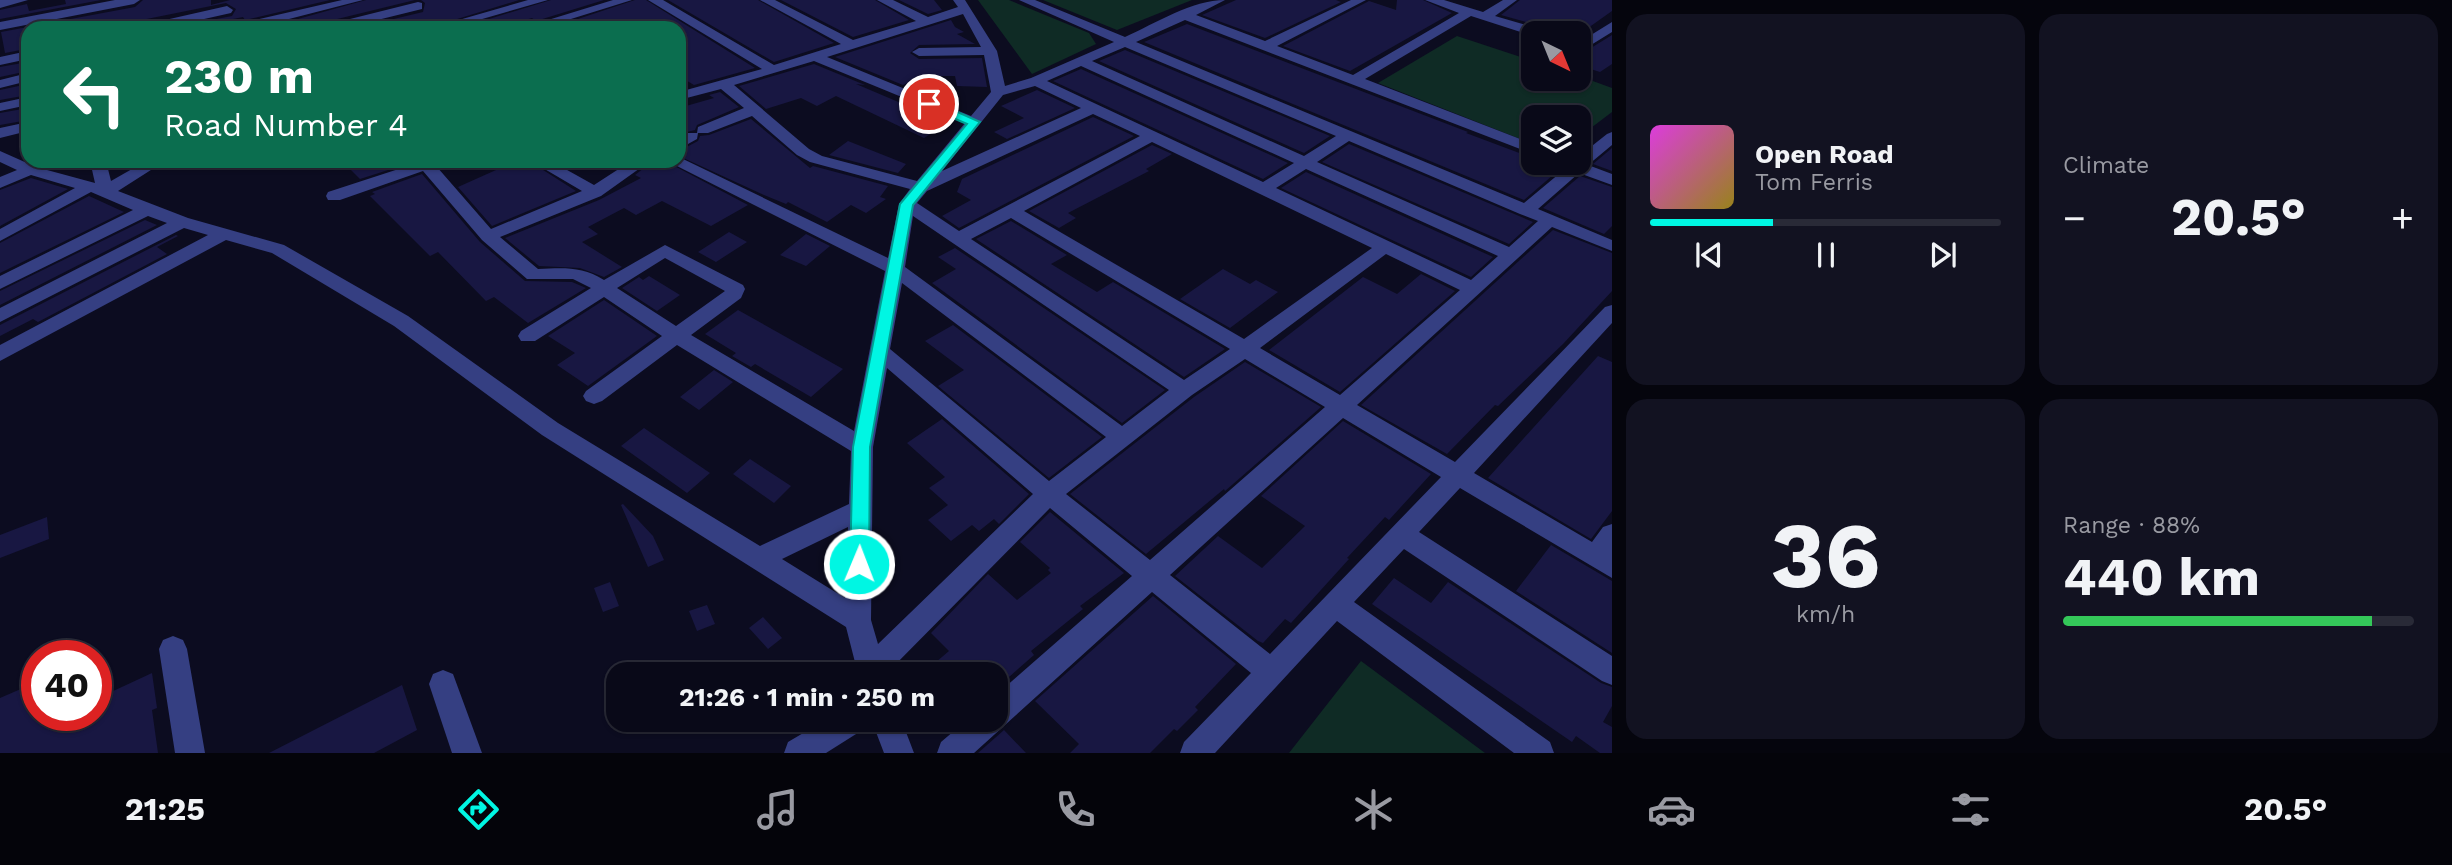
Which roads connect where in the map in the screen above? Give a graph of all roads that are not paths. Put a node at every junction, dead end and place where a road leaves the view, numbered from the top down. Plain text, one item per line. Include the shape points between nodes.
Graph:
1 (22, 0) edge
2 (134, 0) edge
3 (285, 0) edge
4 (540, 0) edge
5 (626, 0) edge
6 (654, 0) edge
7 (766, 0) edge
8 (883, 0) edge
9 (1025, 0) edge
10 (1219, 0) edge
11 (1360, 0) edge
12 (1431, 0) edge
13 (1511, 0) edge
14 (351, 1) edge
15 (3, 3) edge
16 (225, 5) edge
17 (962, 5) edge
18 (1469, 12) junction
19 (57, 14) edge
20 (1183, 14) junction
21 (295, 15) junction
22 (428, 16) edge
23 (571, 16) junction
24 (1484, 17) junction
25 (24, 21) edge
26 (171, 21) edge
27 (234, 21) edge
28 (269, 21) edge
29 (302, 21) edge
30 (388, 21) edge
31 (455, 21) edge
32 (474, 21) edge
33 (553, 21) edge
34 (579, 21) edge
35 (927, 21) junction
36 (21, 22) edge
37 (0, 26) edge
38 (1612, 26) edge
39 (1521, 28) edge
40 (1591, 40) edge
41 (1122, 41) junction
42 (852, 45) junction
43 (1266, 46) junction
44 (990, 51) junction
45 (919, 52) dead end
46 (21, 56) edge
47 (815, 57) junction
48 (0, 61) edge
49 (1081, 61) junction
50 (773, 70) junction
51 (21, 79) edge
52 (1354, 80) junction
53 (1036, 81) junction
54 (0, 84) edge
55 (724, 84) junction
56 (686, 92) edge
57 (998, 92) junction
58 (21, 102) edge
59 (0, 107) edge
60 (1093, 108) junction
61 (755, 109) junction
62 (974, 122) junction
63 (21, 128) edge
64 (0, 133) edge
65 (1152, 136) junction
66 (1346, 136) junction
67 (692, 137) edge
68 (1612, 137) edge
69 (1521, 144) edge
70 (1591, 152) edge
71 (0, 156) edge
72 (1305, 163) junction
73 (21, 166) edge
74 (686, 166) edge
75 (26, 168) edge
76 (98, 168) edge
77 (142, 168) edge
78 (412, 168) edge
79 (434, 168) edge
80 (552, 168) edge
81 (631, 168) edge
82 (30, 170) junction
83 (1591, 172) edge
84 (1563, 175) edge
85 (1612, 180) edge
86 (0, 183) edge
87 (920, 187) junction
88 (97, 189) junction
89 (1264, 189) junction
90 (595, 192) junction
91 (334, 196) dead end
92 (907, 204) junction
93 (146, 210) junction
94 (1010, 210) junction
95 (1526, 210) junction
96 (1550, 220) junction
97 (182, 222) junction
98 (225, 233) junction
99 (0, 236) edge
100 (488, 236) junction
101 (958, 239) junction
102 (1612, 246) edge
103 (1385, 247) junction
104 (1511, 255) junction
105 (894, 268) junction
106 (0, 283) edge
107 (1472, 288) junction
108 (603, 289) junction
109 (1610, 315) edge
110 (0, 316) edge
111 (676, 335) junction
112 (528, 336) dead end
113 (1245, 349) junction
114 (880, 351) junction
115 (0, 355) edge
116 (1184, 390) junction
117 (594, 396) dead end
118 (1341, 406) junction
119 (1123, 438) junction
120 (862, 447) junction
121 (1456, 474) junction
122 (1049, 494) junction
123 (860, 509) junction
124 (1400, 533) junction
125 (1612, 534) edge
126 (758, 559) junction
127 (1604, 562) edge
128 (1151, 576) junction
129 (1334, 603) junction
130 (858, 620) junction
131 (173, 649) dead end
132 (870, 662) edge
133 (881, 662) edge
134 (1270, 671) junction
135 (1612, 672) edge
136 (443, 684) dead end
137 (1008, 703) edge
138 (832, 732) edge
139 (891, 732) edge
140 (975, 732) edge
141 (190, 753) edge
142 (467, 753) edge
143 (799, 753) edge
144 (899, 753) edge
145 (952, 753) edge
146 (1195, 753) edge
147 (1539, 753) edge

1 - 15 street
2 - 19 street
3 - 21 street
4 - 32 street via 485,11
5 - 23 street
6 - 50 street
7 - 42 street
8 - 35 street
9 - 41 street
10 - 20 street
11 - 43 street
12 - 18 street
13 - 24 street
14 - 21 street
16 - 26 street
16 - 27 street
17 - 35 street
17 - 44 street
18 - 24 street
18 - 52 street
19 - 25 street
20 - 41 street
20 - 43 street
21 - 28 street
21 - 29 street
22 - 30 street
22 - 31 street
23 - 33 street
23 - 34 street
24 - 39 street
35 - 42 street
36 - 37 street
38 - 40 street
41 - 49 street
41 - 66 street
42 - 47 street
43 - 52 street
44 - 45 street
44 - 57 street via 998,72
46 - 48 street
47 - 50 street
47 - 62 street
49 - 53 street
49 - 72 street
50 - 55 street
51 - 54 street
52 - 69 street
53 - 57 street
53 - 60 street
55 - 56 street
55 - 61 street
57 - 62 street
58 - 59 street
60 - 65 street
60 - 87 street
61 - 67 street
61 - 87 street via 816,159
62 - 87 street
63 - 64 street
65 - 89 street
65 - 94 street
66 - 72 street
66 - 95 street
68 - 70 street
71 - 73 street
72 - 89 street
72 - 104 street
74 - 105 street
75 - 82 street
76 - 88 street
77 - 88 street
78 - 91 street
79 - 100 street
80 - 90 street
81 - 90 street
82 - 86 street
82 - 88 street
83 - 85 street
84 - 95 street
87 - 92 street
88 - 93 street
88 - 99 street
89 - 103 street
90 - 100 street
92 - 101 street
92 - 105 street
93 - 97 street
93 - 106 street
94 - 101 street
94 - 113 street
95 - 96 street
96 - 102 street
96 - 104 street
97 - 98 street
97 - 110 street
98 - 115 street
98 - 126 street via 278,249 339,283 401,321 550,429
100 - 108 street via 534,275 584,275
101 - 116 street
103 - 107 street
103 - 113 street
104 - 107 street
105 - 114 street
105 - 119 street
107 - 118 street
108 - 111 street
108 - 111 street via 665,250 737,289
108 - 112 street
109 - 121 street
111 - 117 street
111 - 120 street
113 - 116 street
113 - 118 street
114 - 120 street
114 - 122 street
116 - 119 street
118 - 121 street
118 - 128 street
119 - 122 street
120 - 123 street
121 - 124 street
121 - 127 street
122 - 128 street
122 - 133 street
123 - 126 street
123 - 130 street
124 - 129 street
124 - 135 street
125 - 127 street
126 - 130 street
128 - 134 street
128 - 137 street
129 - 134 street
129 - 147 street
130 - 132 street
131 - 141 street
134 - 146 street
136 - 142 street
138 - 143 street
139 - 144 street
140 - 145 street

